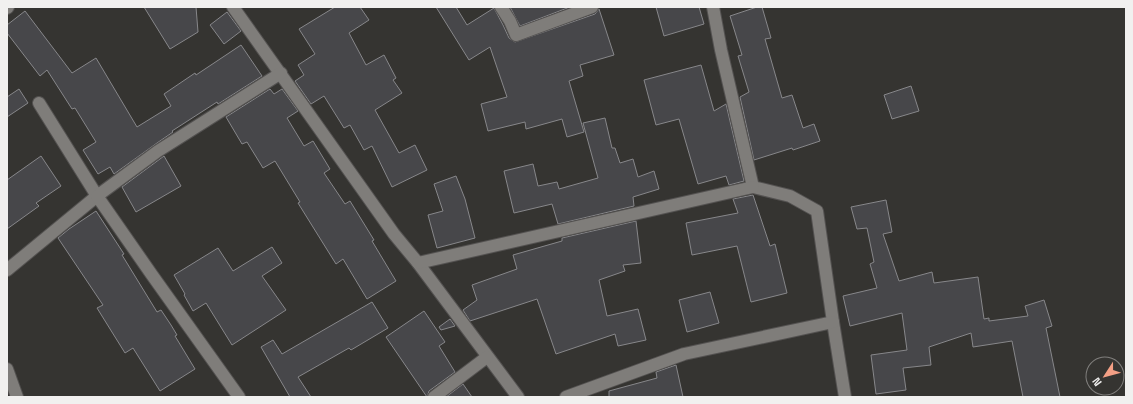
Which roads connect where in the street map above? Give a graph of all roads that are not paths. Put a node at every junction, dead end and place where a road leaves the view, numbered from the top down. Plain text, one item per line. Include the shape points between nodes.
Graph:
1 (233, 7) edge
2 (501, 7) edge
3 (592, 7) edge
4 (713, 7) edge
5 (281, 73) junction
6 (39, 103) dead end
7 (753, 187) junction
8 (97, 196) junction
9 (418, 263) junction
10 (7, 270) edge
11 (833, 322) junction
12 (487, 357) junction
13 (7, 369) edge
14 (17, 397) edge
15 (239, 397) edge
16 (434, 397) edge
17 (518, 397) edge
18 (566, 397) edge
19 (845, 397) edge

1 - 5 street
2 - 3 street via 516,35
4 - 7 street
5 - 8 street via 158,151
5 - 9 street via 394,234
6 - 8 street
7 - 9 street
7 - 11 street via 790,196 817,211
8 - 10 street
8 - 15 street
9 - 12 street
11 - 18 street via 684,354
11 - 19 street
12 - 16 street
12 - 17 street
13 - 14 street

